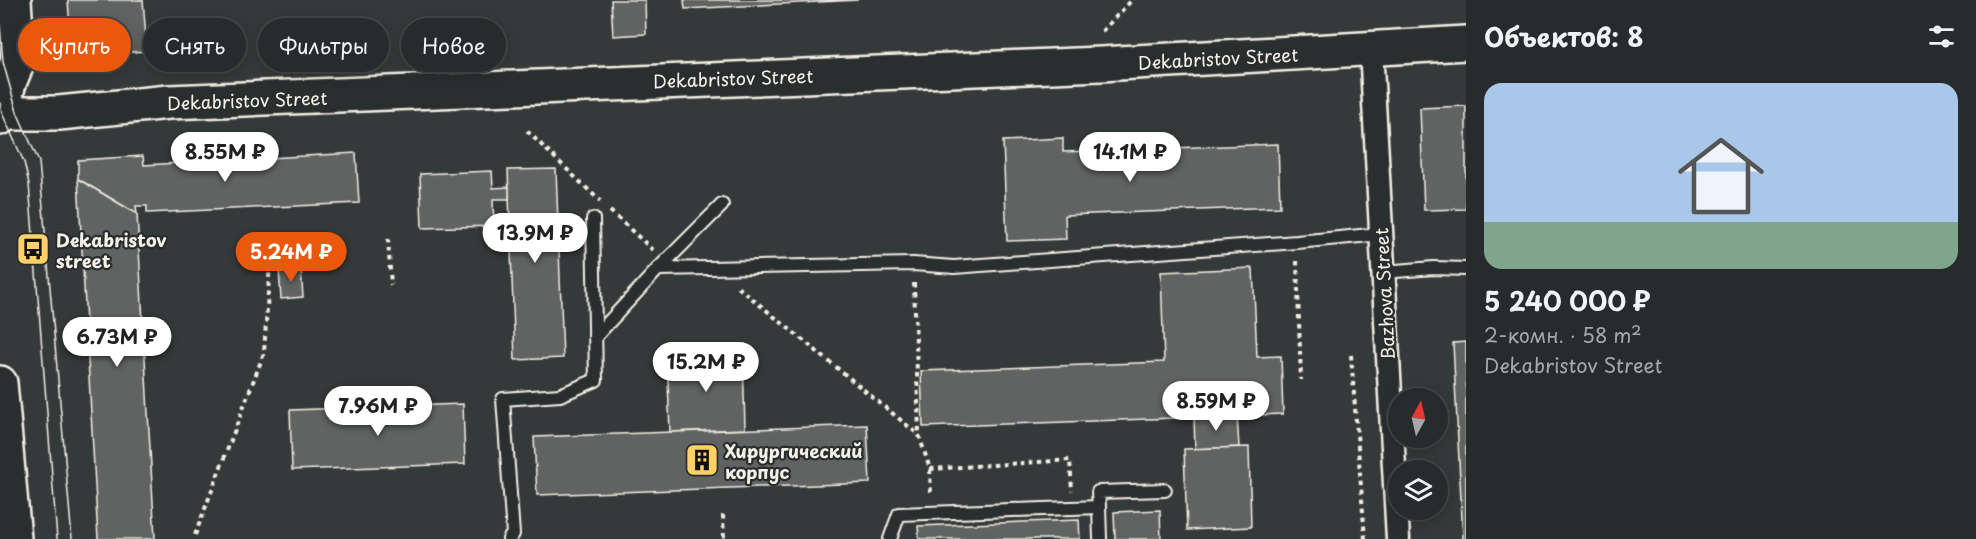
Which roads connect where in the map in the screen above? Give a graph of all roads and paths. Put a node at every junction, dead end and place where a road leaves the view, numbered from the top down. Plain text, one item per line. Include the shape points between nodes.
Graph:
1 (14, 0) edge
2 (1132, 0) edge
3 (1102, 31) dead end
4 (1466, 43) edge
5 (1371, 48) junction
6 (1, 114) edge
7 (527, 131) dead end
8 (601, 202) dead end
9 (722, 205) dead end
10 (610, 210) dead end
11 (592, 219) dead end
12 (1381, 234) junction
13 (388, 239) dead end
14 (1297, 242) junction
15 (271, 247) dead end
16 (668, 258) junction
17 (913, 264) junction
18 (715, 268) junction
19 (658, 269) junction
20 (1466, 269) edge
21 (1383, 272) junction
22 (391, 285) dead end
23 (595, 337) junction
24 (1351, 355) dead end
25 (1301, 380) dead end
26 (0, 383) edge
27 (919, 435) junction
28 (930, 469) junction
29 (1165, 490) dead end
30 (1099, 507) junction
31 (1073, 508) junction
32 (932, 513) junction
33 (723, 515) dead end
34 (9, 529) edge
35 (195, 535) dead end
36 (509, 539) edge
37 (724, 539) edge
38 (890, 539) edge
39 (1100, 539) edge
40 (1365, 539) edge
41 (1398, 539) edge

1 - 6 main road via 18,61
2 - 3 path
4 - 5 main road, Dekabristov Street
5 - 6 main road, Dekabristov Street via 1101,64 169,102 59,113
5 - 12 street, Bazhova Street
7 - 8 path
9 - 16 lane
10 - 16 path via 651,249
11 - 23 lane
12 - 14 lane
12 - 21 street, Bazhova Street
13 - 22 path
14 - 17 lane via 954,267
14 - 25 path
15 - 35 path via 264,353
16 - 19 lane
17 - 18 lane
17 - 27 path
18 - 19 lane
18 - 27 path
19 - 23 lane
20 - 21 lane
21 - 41 street, Bazhova Street
23 - 36 lane via 596,380 560,395 503,399 513,534
24 - 40 path
26 - 34 main road
27 - 28 path
28 - 31 path via 1070,460
28 - 32 path
29 - 30 lane via 1098,492
30 - 31 lane
30 - 39 lane
31 - 32 lane
32 - 38 lane via 899,514
33 - 37 path

